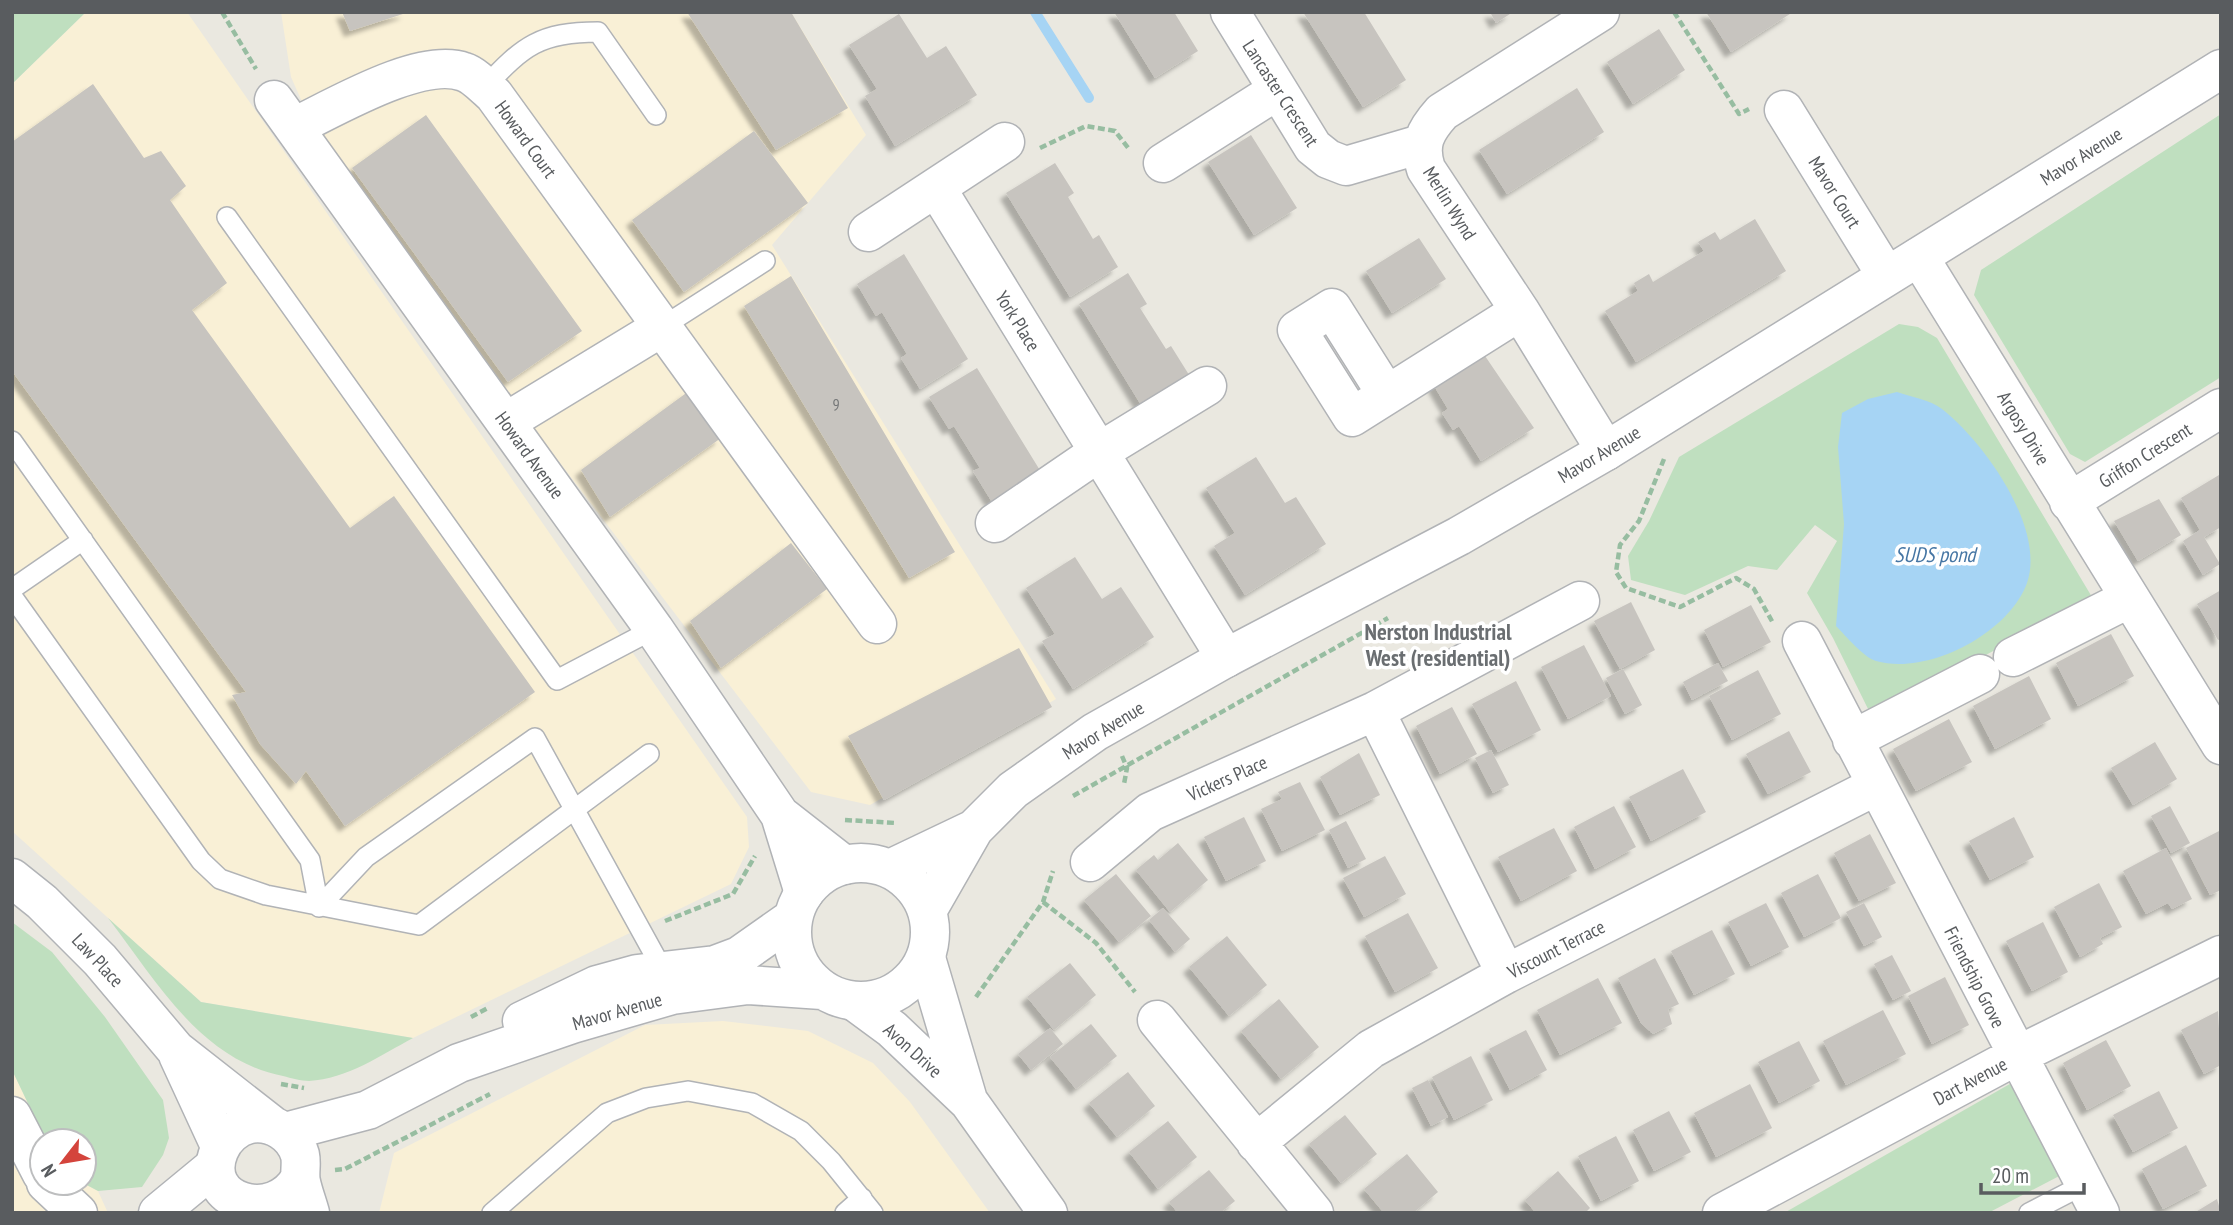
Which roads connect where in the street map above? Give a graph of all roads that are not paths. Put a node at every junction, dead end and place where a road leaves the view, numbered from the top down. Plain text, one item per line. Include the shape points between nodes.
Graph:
1 (1230, 12) edge
2 (1600, 12) edge
3 (2221, 69) edge
4 (485, 88) junction
5 (1278, 90) junction
6 (1784, 110) road end
7 (284, 113) joint
8 (656, 115) dead end
9 (1005, 142) road end
10 (1421, 144) junction
11 (1163, 163) road end
12 (937, 189) junction
13 (227, 217) dead end
14 (868, 232) dead end
15 (1919, 257) junction
16 (765, 261) dead end
17 (1886, 275) junction
18 (1520, 311) junction
19 (662, 327) junction
20 (1207, 386) dead end
21 (1387, 395) dead end
22 (2221, 408) edge
23 (506, 422) junction
24 (12, 441) edge
25 (1606, 451) junction
26 (1099, 452) junction
27 (2069, 502) junction
28 (995, 523) dead end
29 (83, 540) junction
30 (12, 589) edge
31 (12, 596) edge
32 (2130, 598) junction
33 (1580, 601) dead end
34 (877, 624) dead end
35 (654, 629) junction
36 (1802, 641) road end
37 (2013, 657) dead end
38 (1226, 658) junction
39 (1980, 674) dead end
40 (1375, 711) junction
41 (1853, 740) junction
42 (2221, 745) edge
43 (649, 754) dead end
44 (1876, 786) junction
45 (575, 807) junction
46 (780, 814) junction
47 (974, 829) junction
48 (1074, 860) road end
49 (844, 865) junction
50 (890, 869) junction
51 (12, 878) edge
52 (799, 906) junction
53 (319, 907) junction
54 (927, 911) junction
55 (2221, 955) edge
56 (926, 958) junction
57 (1507, 974) junction
58 (668, 982) junction
59 (838, 996) junction
60 (1157, 1020) road end
61 (176, 1050) junction
62 (2016, 1056) junction
63 (968, 1102) junction
64 (368, 1110) junction
65 (12, 1116) edge
66 (279, 1129) junction
67 (1256, 1143) junction
68 (28, 1147) edge
69 (218, 1156) junction
70 (304, 1186) edge
71 (61, 1197) edge
72 (2092, 1199) edge
73 (867, 1205) edge
74 (255, 1208) edge
75 (78, 1213) edge
76 (158, 1213) edge
77 (177, 1213) edge
78 (492, 1213) edge
79 (845, 1213) edge
80 (1048, 1213) edge
81 (1314, 1213) edge
82 (1722, 1213) edge
83 (2029, 1213) edge

1 - 5 street, Lancaster Crescent
2 - 10 street, Merlin Wynd via 1442,112 1427,128
3 - 15 street, Mavor Avenue
4 - 7 street, Howard Court via 464,72 422,71
4 - 8 lane via 517,52 561,32 598,33
4 - 19 street, Howard Court
5 - 10 street, Lancaster Crescent via 1314,147 1346,166
5 - 11 street
6 - 17 street, Mavor Court
7 - 23 street, Howard Avenue
9 - 12 street
10 - 18 street, Merlin Wynd via 1426,169
12 - 14 street
12 - 26 street, York Place
13 - 35 lane via 557,680
15 - 17 street, Mavor Avenue
15 - 27 street, Argosy Drive
16 - 19 lane
17 - 25 street, Mavor Avenue
18 - 21 street
18 - 25 street, Merlin Wynd
19 - 23 street
19 - 34 street, Howard Court
20 - 26 street
22 - 27 street, Griffon Crescent
23 - 35 street, Howard Avenue
24 - 29 lane
25 - 38 street, Mavor Avenue via 1460,536
26 - 28 street
26 - 38 street, York Place
27 - 32 street, Argosy Drive
29 - 30 lane
29 - 53 lane via 310,860
31 - 53 lane via 201,860 220,879
32 - 37 street
32 - 42 street, Argosy Drive
33 - 40 street, Vickers Place
35 - 46 street, Howard Avenue
36 - 41 street, Friendship Grove
38 - 47 street, Mavor Avenue via 1107,725 1013,790
39 - 41 street
40 - 48 street, Vickers Place via 1150,812
40 - 57 street
41 - 44 street, Friendship Grove
43 - 45 lane
44 - 57 street, Viscount Terrace
44 - 62 street, Friendship Grove
45 - 53 lane via 419,925
45 - 53 lane via 535,738 366,857
45 - 58 lane
46 - 49 street, Howard Avenue
46 - 52 street, Howard Avenue
47 - 50 street, Mavor Avenue
47 - 54 street, Mavor Avenue
49 - 50 street via 867,863
49 - 52 street via 829,871
50 - 54 street via 919,893
51 - 61 street, Law Place via 100,960
52 - 58 street, Mavor Avenue via 739,957
52 - 59 street via 792,939 797,958 807,976
54 - 56 street via 931,935
55 - 62 street, Dart Avenue
56 - 59 street via 914,978 897,992 876,1000
56 - 63 street, Avon Drive
57 - 67 street, Viscount Terrace via 1371,1049
58 - 59 street, Mavor Avenue via 748,985
58 - 64 street, Mavor Avenue via 597,985 552,1004 459,1063
59 - 63 street, Avon Drive via 892,1029
60 - 67 street
61 - 66 street, Law Place
61 - 69 street, Law Place
62 - 72 street, Friendship Grove
62 - 82 street, Dart Avenue
63 - 80 street, Avon Drive
64 - 66 street, Mavor Avenue
64 - 70 street, Mavor Avenue
65 - 68 street
66 - 69 street via 248,1125 237,1129
66 - 70 street via 294,1142
67 - 81 street
69 - 74 street via 223,1191
69 - 76 street
70 - 74 street via 287,1199
71 - 75 street
72 - 83 lane
73 - 78 lane via 801,1131 752,1103 688,1091 646,1098 607,1114
73 - 79 lane
74 - 77 street

